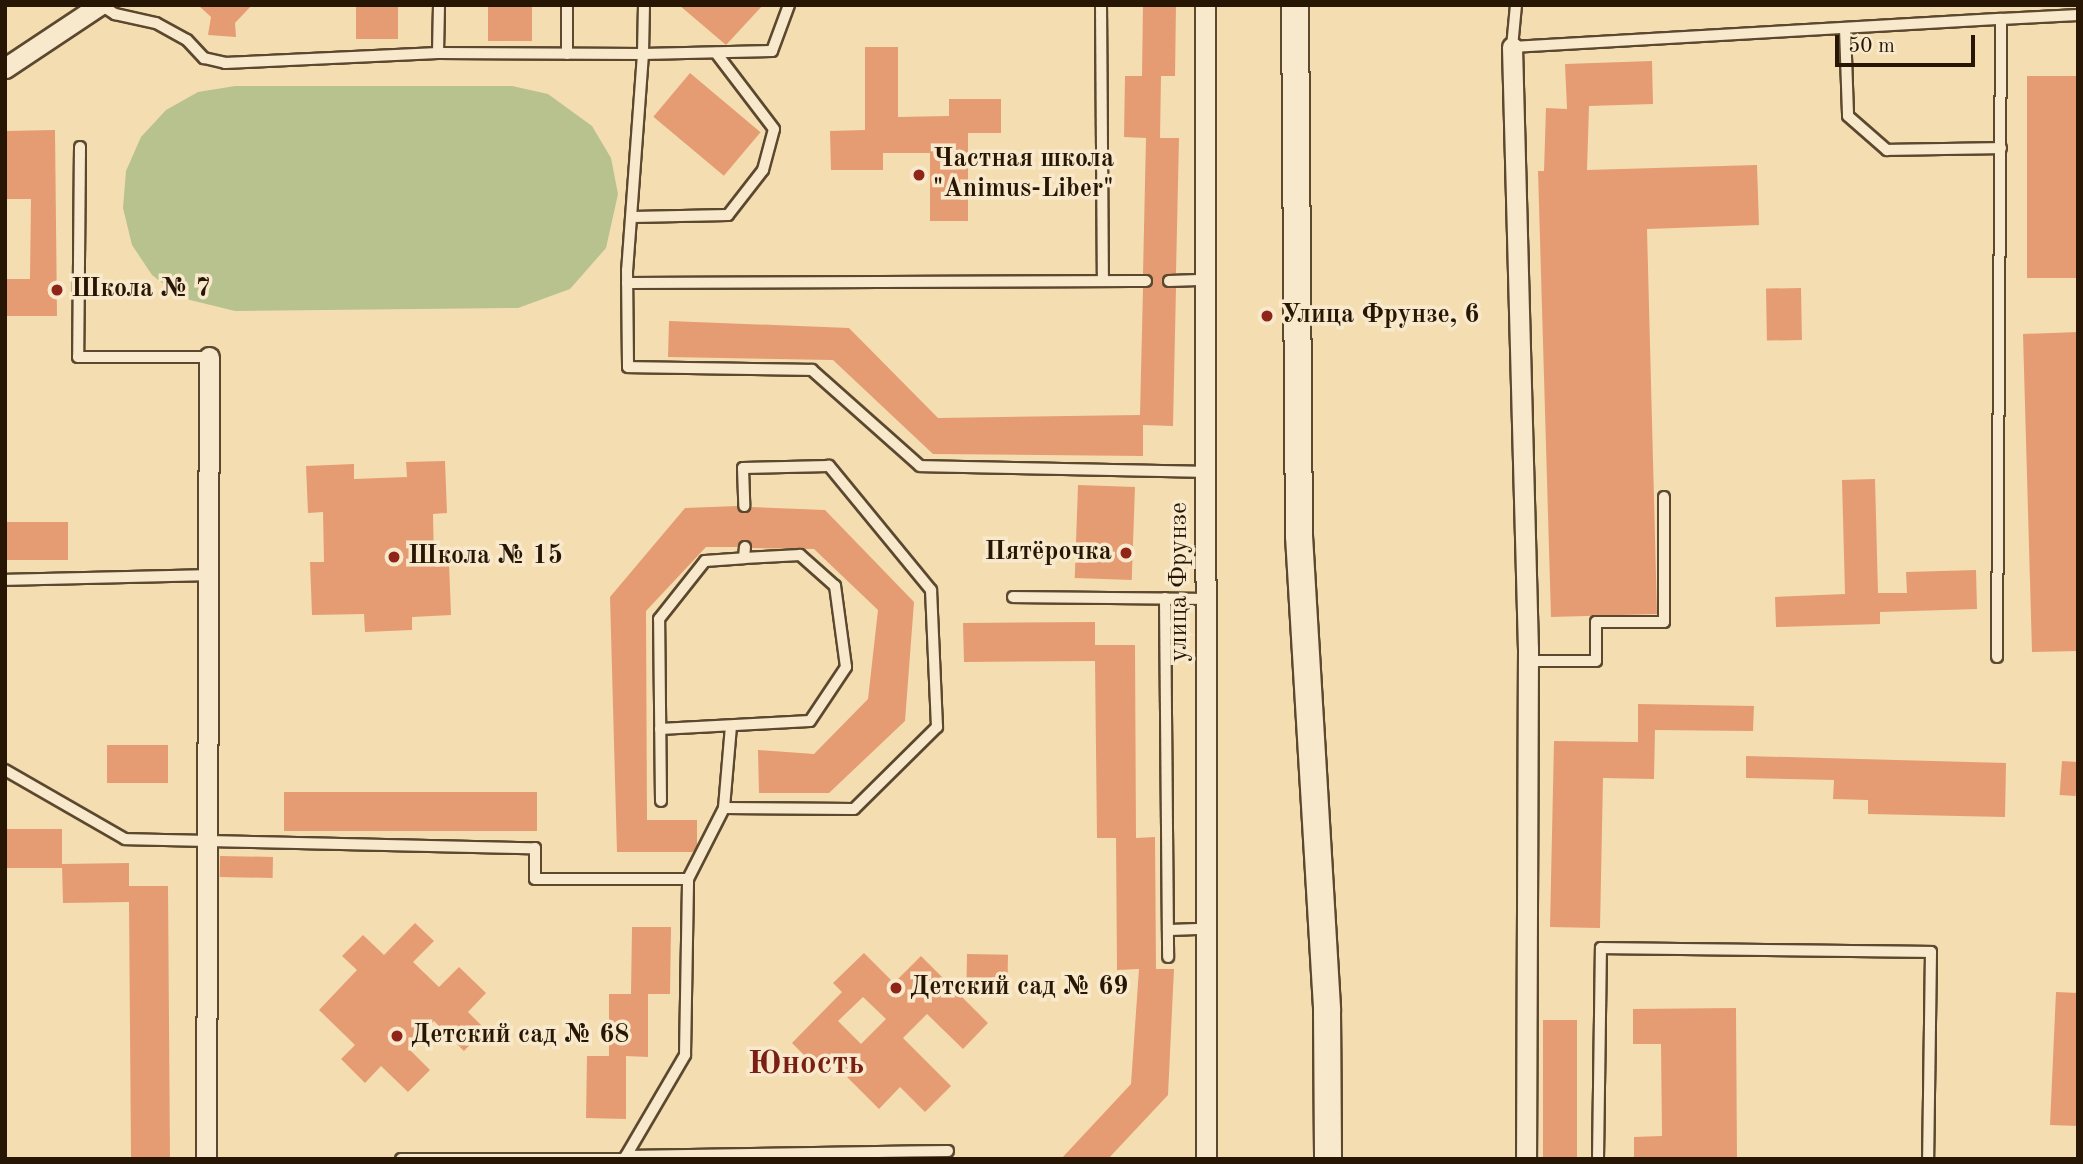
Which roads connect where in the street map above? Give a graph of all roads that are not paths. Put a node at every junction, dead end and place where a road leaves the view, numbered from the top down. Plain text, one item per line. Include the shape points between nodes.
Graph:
1 (100, 5) edge
2 (439, 5) edge
3 (567, 5) edge
4 (644, 5) edge
5 (789, 5) edge
6 (1101, 5) edge
7 (1205, 5) edge
8 (1295, 5) edge
9 (1516, 5) edge
10 (2078, 15) edge
11 (2001, 19) junction
12 (1844, 27) junction
13 (1512, 47) junction
14 (716, 52) junction
15 (438, 53) junction
16 (567, 54) junction
17 (643, 54) junction
18 (5, 68) edge
19 (80, 147) dead end
20 (2001, 148) junction
21 (633, 217) junction
22 (1206, 280) junction
23 (1102, 281) junction
24 (1146, 281) dead end
25 (1170, 281) dead end
26 (627, 283) junction
27 (209, 357) joint
28 (1206, 472) junction
29 (1664, 497) dead end
30 (744, 506) dead end
31 (208, 575) junction
32 (5, 580) edge
33 (1013, 597) dead end
34 (1165, 598) junction
35 (1206, 599) junction
36 (1997, 657) dead end
37 (1528, 661) junction
38 (731, 726) junction
39 (660, 729) junction
40 (5, 770) edge
41 (661, 801) dead end
42 (724, 808) junction
43 (207, 841) junction
44 (688, 879) junction
45 (1206, 929) junction
46 (1168, 930) junction
47 (1168, 957) dead end
48 (948, 1152) dead end
49 (626, 1157) edge
50 (206, 1159) edge
51 (401, 1159) edge
52 (1206, 1159) edge
53 (1328, 1159) edge
54 (1526, 1159) edge
55 (1598, 1159) edge
56 (1928, 1159) edge

1 - 15 lane via 115,14 156,23 187,40 204,58 225,63
1 - 18 street
2 - 15 lane
3 - 16 lane
4 - 17 lane
5 - 14 lane via 772,51
6 - 23 lane
7 - 22 street, улица Фрунзе
8 - 53 main road via 1299,536 1326,998
9 - 13 lane
10 - 11 lane
11 - 12 lane
11 - 20 lane
12 - 13 lane
12 - 20 lane via 1848,116 1887,150
13 - 37 street
14 - 17 lane
14 - 21 lane via 774,129 763,170 728,215
15 - 16 lane
16 - 17 lane
17 - 21 lane
19 - 27 lane via 78,357
20 - 36 lane
21 - 26 lane
22 - 25 lane
22 - 28 street, улица Фрунзе
23 - 24 lane
23 - 26 lane
26 - 28 lane via 628,367 813,370 920,467
27 - 31 street
28 - 35 street, улица Фрунзе
29 - 37 lane via 1664,622 1597,622 1596,661
30 - 42 lane via 743,468 829,466 931,590 937,727 854,809
31 - 32 lane
31 - 43 street
33 - 34 lane
34 - 35 lane
34 - 46 lane
35 - 45 street, улица Фрунзе
37 - 54 street
38 - 39 lane
38 - 39 lane via 810,721 846,667 835,586 800,555 745,553 705,561 659,619
38 - 42 lane
39 - 41 lane
40 - 43 lane via 125,839
42 - 44 lane
43 - 44 lane via 535,848 534,879
43 - 50 street
44 - 49 lane via 685,1055
45 - 46 lane
45 - 52 street, улица Фрунзе
46 - 47 lane
48 - 49 lane
49 - 51 lane
55 - 56 lane via 1601,948 1931,952

